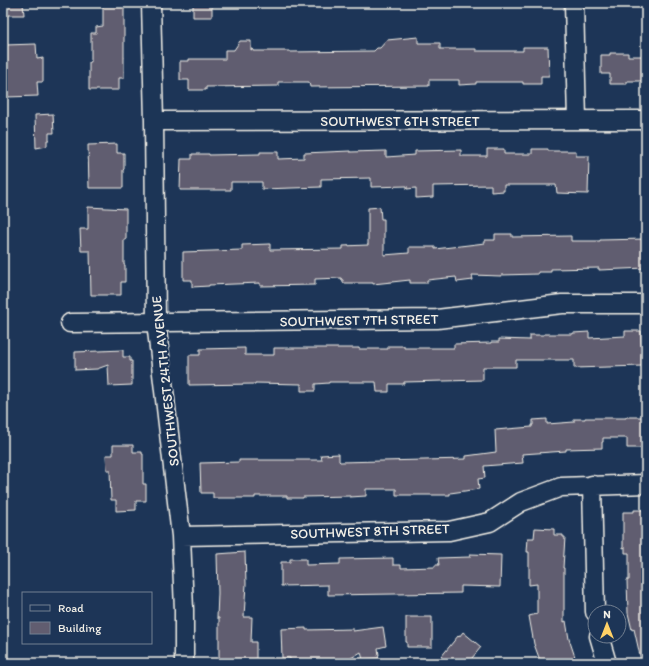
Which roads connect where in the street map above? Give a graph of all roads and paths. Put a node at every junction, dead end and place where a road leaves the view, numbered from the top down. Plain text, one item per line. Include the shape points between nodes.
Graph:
1 (151, 3) edge
2 (574, 3) edge
3 (576, 120) junction
4 (646, 120) edge
5 (154, 121) junction
6 (646, 304) edge
7 (156, 322) junction
8 (70, 323) dead end
9 (646, 484) edge
10 (592, 485) junction
11 (181, 536) junction
12 (595, 604) edge
13 (601, 644) edge
14 (184, 663) edge
15 (607, 663) edge

1 - 5 street, SOUTHWEST 24TH AVENUE
2 - 3 street
3 - 4 street, SOUTHWEST 6TH STREET
3 - 5 street, SOUTHWEST 6TH STREET
5 - 7 street, SOUTHWEST 24TH AVENUE
6 - 7 street, SOUTHWEST 7TH STREET via 562,304 437,319
7 - 8 street, SOUTHWEST 7TH STREET
7 - 11 street, SOUTHWEST 24TH AVENUE
9 - 10 street, SOUTHWEST 8TH STREET
10 - 11 street, SOUTHWEST 8TH STREET via 561,487 522,502 490,522 449,531
10 - 12 street
11 - 14 street, SOUTHWEST 24TH AVENUE
13 - 15 street

